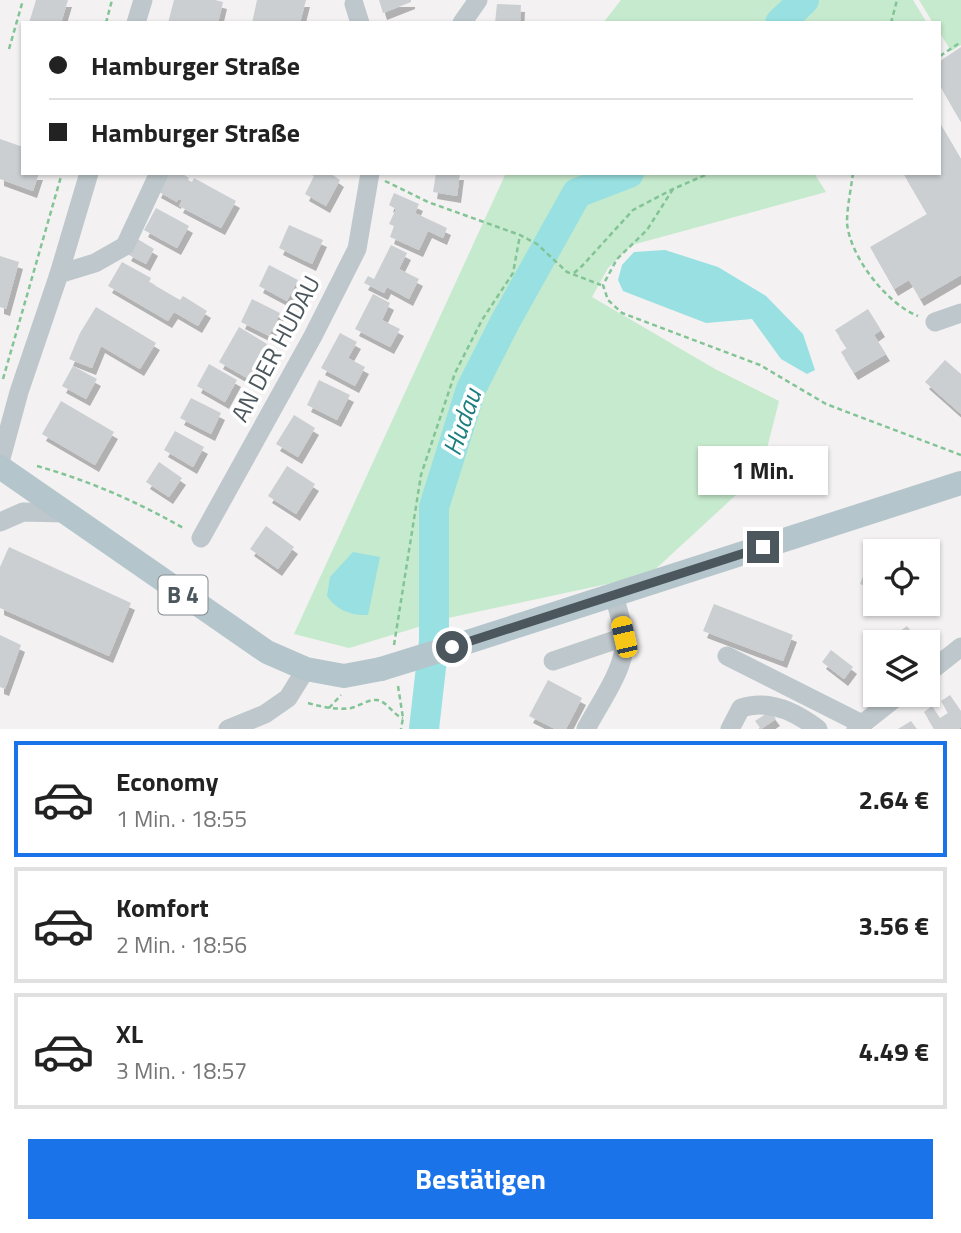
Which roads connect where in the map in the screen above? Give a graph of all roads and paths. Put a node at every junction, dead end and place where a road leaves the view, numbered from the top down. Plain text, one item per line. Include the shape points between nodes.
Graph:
1 (23, 0) edge
2 (112, 0) edge
3 (143, 0) edge
4 (478, 0) edge
5 (897, 0) edge
6 (107, 21) edge
7 (137, 21) edge
8 (463, 21) edge
9 (892, 21) edge
10 (961, 42) edge
11 (9, 49) dead end
12 (941, 55) edge
13 (62, 175) edge
14 (88, 175) edge
15 (158, 175) edge
16 (370, 175) edge
17 (372, 175) edge
18 (705, 175) edge
19 (853, 175) edge
20 (673, 189) junction
21 (520, 235) junction
22 (59, 274) junction
23 (572, 274) junction
24 (603, 285) junction
25 (961, 313) edge
26 (935, 322) joint
27 (9, 391) edge
28 (0, 404) edge
29 (961, 455) edge
30 (0, 462) edge
31 (34, 465) dead end
32 (0, 467) edge
33 (961, 483) edge
34 (65, 513) junction
35 (0, 522) edge
36 (201, 538) joint
37 (614, 595) junction
38 (624, 637) junction
39 (961, 647) edge
40 (727, 656) dead end
41 (553, 662) dead end
42 (940, 664) edge
43 (390, 667) junction
44 (306, 669) junction
45 (288, 698) junction
46 (885, 707) edge
47 (403, 718) junction
48 (859, 727) edge
49 (228, 729) edge
50 (401, 729) edge
51 (586, 729) edge
52 (730, 729) edge
53 (818, 729) edge

1 - 11 path
2 - 6 path
3 - 7 street
4 - 8 street
5 - 9 path
10 - 12 path
13 - 27 path
14 - 22 street
15 - 22 street via 125,246 95,263
16 - 36 street, AN DER HUDAU via 357,248
17 - 21 path via 428,202
18 - 20 path
19 - 26 path via 847,223 857,254 887,296
20 - 23 path via 633,210
20 - 24 path via 648,230 617,259
21 - 23 path
21 - 43 path via 513,273 455,373 421,475
22 - 27 street
23 - 24 path
24 - 29 path via 608,300 622,313 760,365 827,404
25 - 26 street
27 - 28 street
27 - 30 street
31 - 36 path via 145,505
32 - 34 main road, B 4
33 - 37 main road, B 4
34 - 35 street via 23,512
34 - 44 main road, B 4 via 267,652
37 - 38 street
37 - 43 main road, B 4, bridge
38 - 41 street
38 - 51 street via 618,667
39 - 42 street
40 - 48 street
43 - 44 main road, B 4 via 344,676
43 - 47 path
44 - 45 street
45 - 47 path via 329,708 352,708 374,699
45 - 49 street via 265,714
46 - 48 street
47 - 50 path
52 - 53 street via 741,708 756,703 794,713

